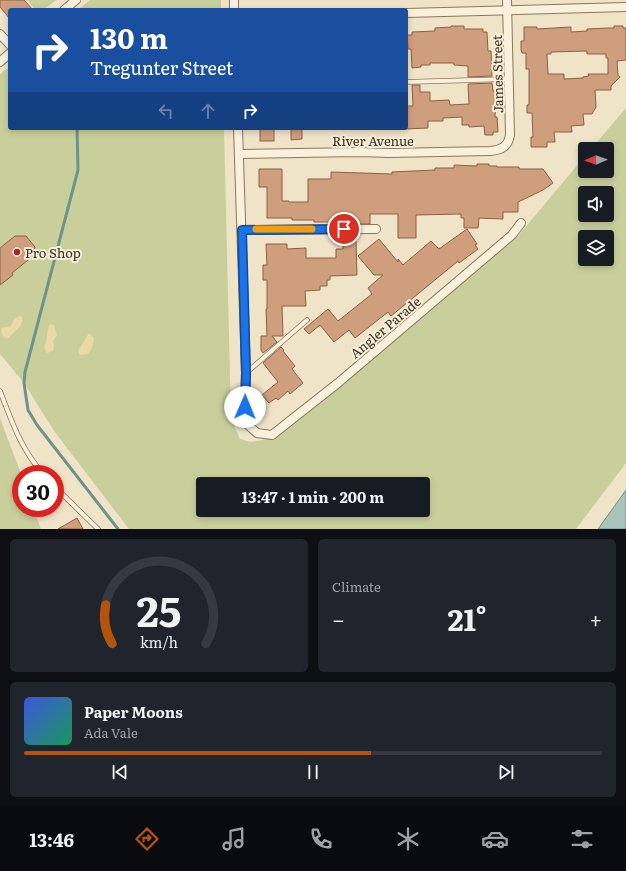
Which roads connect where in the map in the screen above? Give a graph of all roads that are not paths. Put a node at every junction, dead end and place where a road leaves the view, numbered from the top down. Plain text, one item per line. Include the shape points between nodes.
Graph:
1 (76, 0) edge
2 (507, 0) edge
3 (626, 7) edge
4 (66, 8) edge
5 (508, 10) junction
6 (408, 13) edge
7 (0, 34) edge
8 (8, 44) edge
9 (8, 55) edge
10 (0, 62) edge
11 (510, 79) junction
12 (408, 82) edge
13 (238, 130) edge
14 (506, 146) joint
15 (239, 154) junction
16 (521, 224) dead end
17 (376, 229) dead end
18 (242, 230) junction
19 (307, 320) dead end
20 (246, 373) junction
21 (0, 391) edge
22 (37, 465) edge
23 (64, 496) edge
24 (98, 529) edge

1 - 4 street
2 - 5 street, James Street
3 - 5 street
5 - 6 street
5 - 11 street, James Street
7 - 8 street
9 - 10 street
11 - 12 lane
11 - 14 street, James Street via 510,136
13 - 15 street
14 - 15 street, River Avenue via 490,151
15 - 18 street
16 - 20 street, Angler Parade via 512,235 272,436 257,433 248,425 245,407
17 - 18 street
18 - 20 street
19 - 20 lane
21 - 22 lane via 20,442
23 - 24 lane

